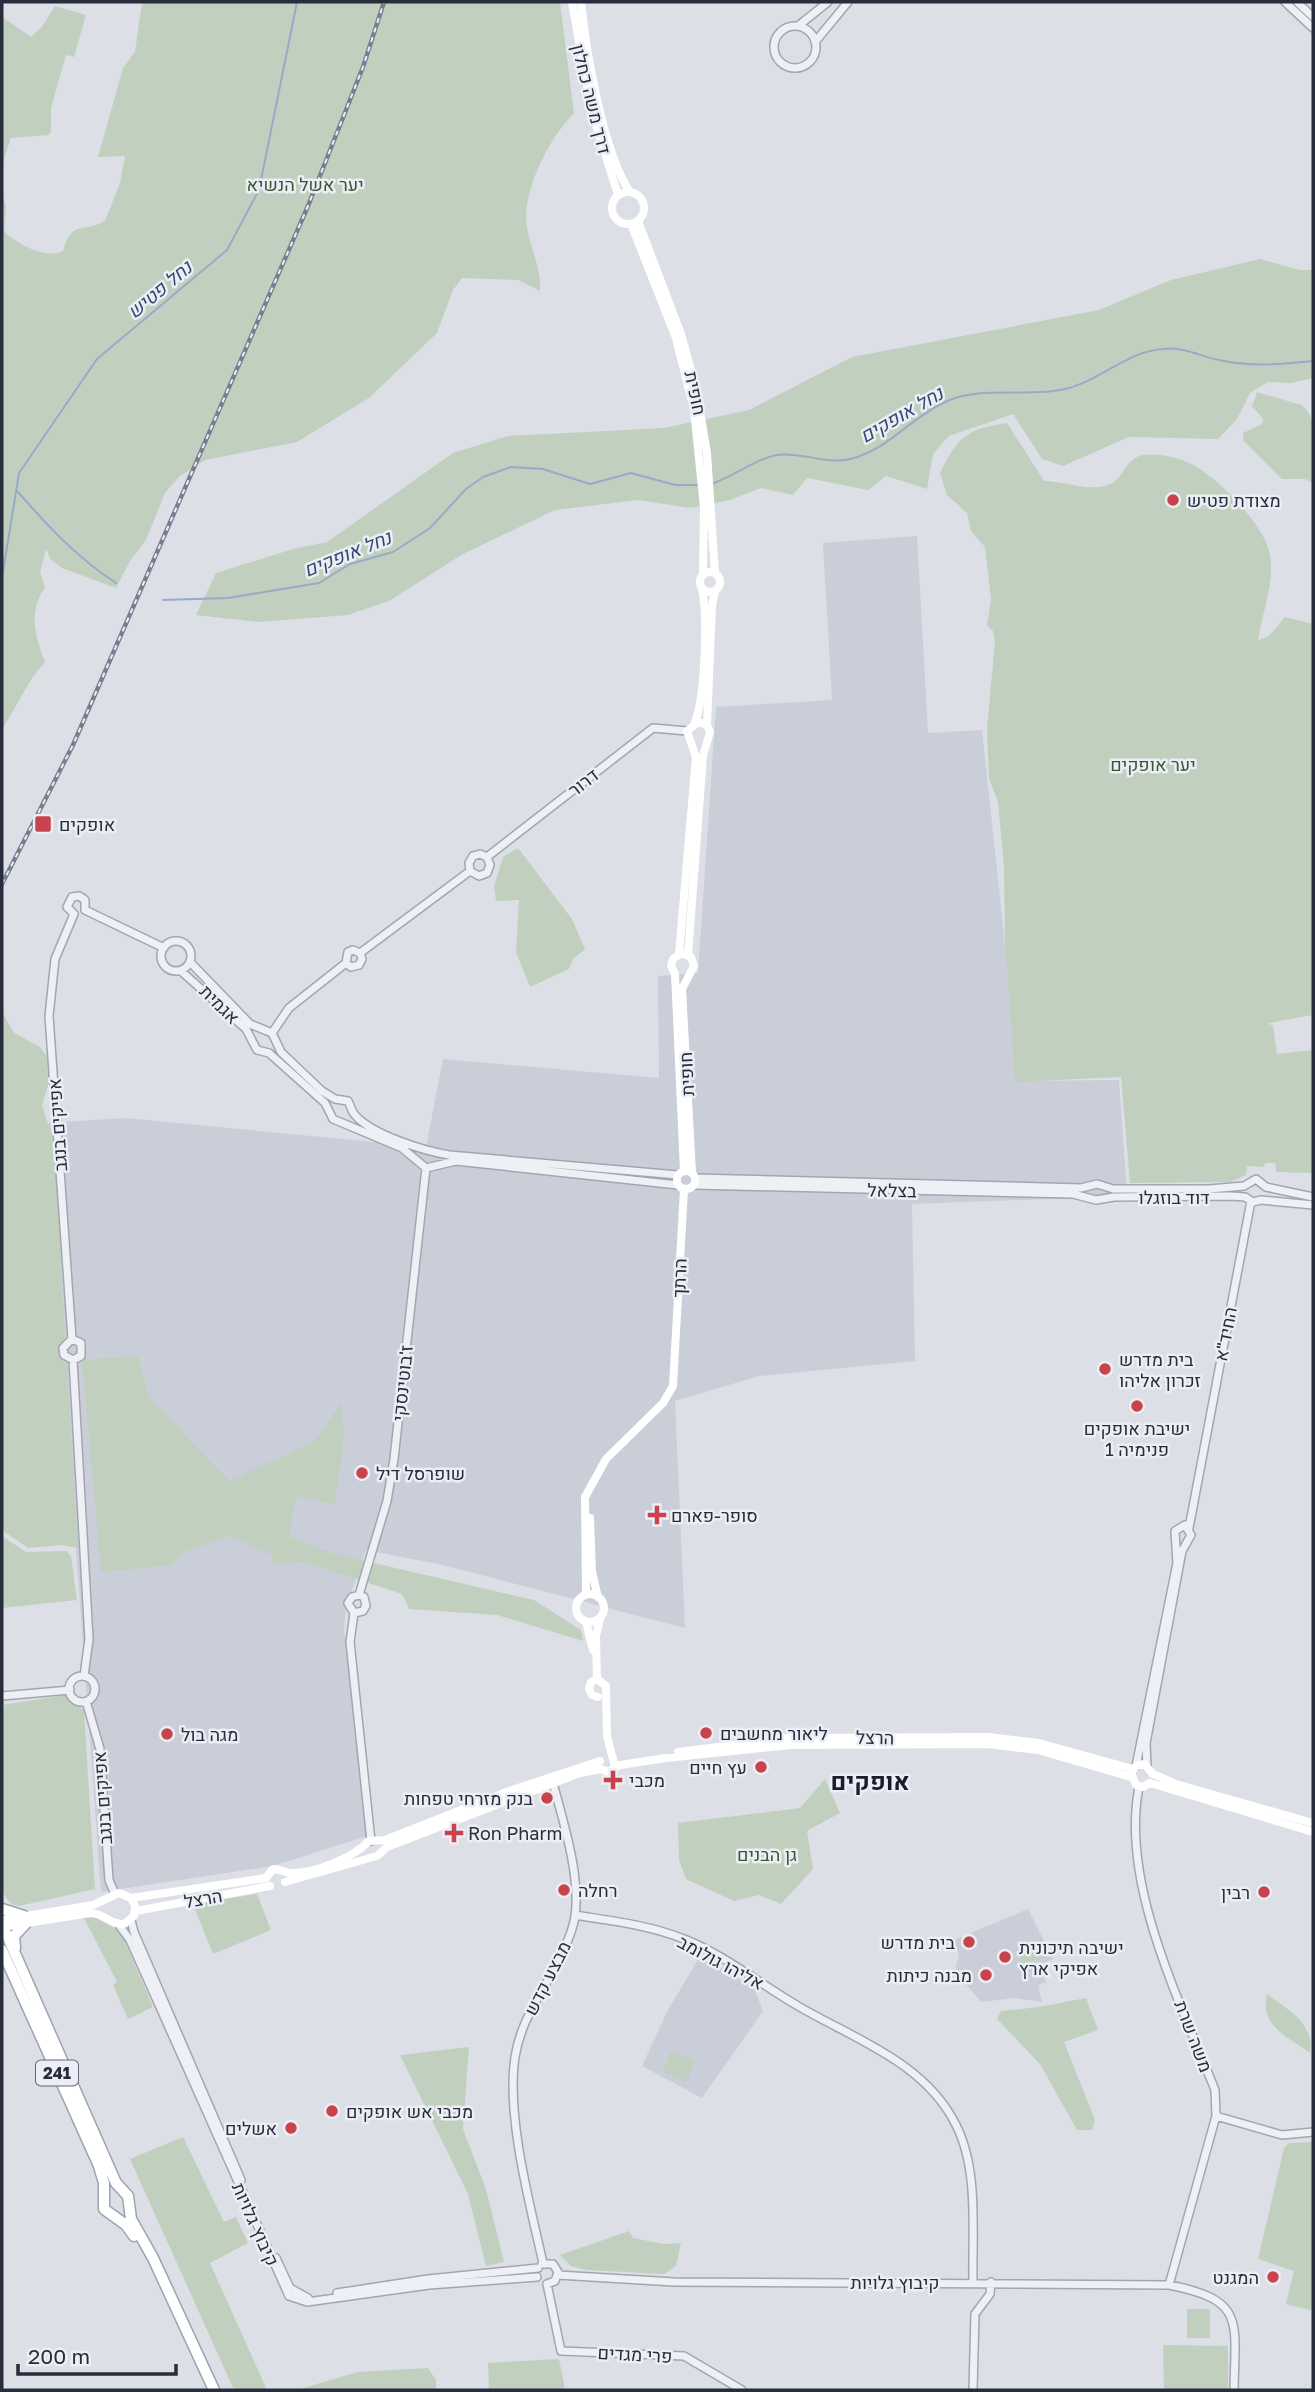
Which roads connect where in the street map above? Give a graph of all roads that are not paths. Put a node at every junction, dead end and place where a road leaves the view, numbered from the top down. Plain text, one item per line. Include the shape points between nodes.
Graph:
1 (572, 2) edge
2 (581, 2) edge
3 (828, 2) edge
4 (848, 2) edge
5 (1285, 2) edge
6 (1297, 2) edge
7 (1313, 17) edge
8 (799, 26) junction
9 (1313, 28) edge
10 (816, 42) junction
11 (630, 192) junction
12 (618, 195) junction
13 (635, 223) junction
14 (708, 506) junction
15 (715, 573) junction
16 (703, 574) junction
17 (702, 589) junction
18 (715, 591) junction
19 (695, 722) junction
20 (707, 725) junction
21 (687, 731) junction
22 (693, 743) junction
23 (705, 743) junction
24 (487, 858) junction
25 (470, 871) junction
26 (85, 910) junction
27 (74, 914) junction
28 (164, 948) junction
29 (360, 953) junction
30 (683, 954) junction
31 (190, 962) junction
32 (346, 963) junction
33 (181, 971) junction
34 (675, 974) junction
35 (687, 976) junction
36 (262, 1031) junction
37 (272, 1032) junction
38 (254, 1041) junction
39 (276, 1045) junction
40 (269, 1053) junction
41 (335, 1099) junction
42 (329, 1109) junction
43 (352, 1112) junction
44 (343, 1121) junction
45 (423, 1149) junction
46 (434, 1152) junction
47 (417, 1159) junction
48 (435, 1164) junction
49 (426, 1168) junction
50 (689, 1176) junction
51 (1244, 1186) junction
52 (681, 1187) junction
53 (1266, 1187) junction
54 (1104, 1188) junction
55 (1090, 1192) junction
56 (1313, 1197) edge
57 (1102, 1198) junction
58 (1248, 1199) junction
59 (1262, 1200) junction
60 (1313, 1205) edge
61 (72, 1339) junction
62 (73, 1360) junction
63 (591, 1483) junction
64 (1185, 1527) junction
65 (1177, 1538) junction
66 (1188, 1539) junction
67 (359, 1595) junction
68 (586, 1595) junction
69 (598, 1597) junction
70 (354, 1613) junction
71 (600, 1619) junction
72 (586, 1622) junction
73 (596, 1667) junction
74 (84, 1676) junction
75 (597, 1679) junction
76 (70, 1690) junction
77 (602, 1695) junction
78 (2, 1696) edge
79 (86, 1701) junction
80 (608, 1761) junction
81 (1147, 1766) junction
82 (1133, 1770) junction
83 (552, 1779) junction
84 (1151, 1779) junction
85 (1139, 1787) junction
86 (1313, 1824) edge
87 (1313, 1832) edge
88 (377, 1844) junction
89 (367, 1852) junction
90 (285, 1877) junction
91 (268, 1882) junction
92 (115, 1894) junction
93 (131, 1898) junction
94 (106, 1901) junction
95 (2, 1909) edge
96 (136, 1911) junction
97 (575, 1915) junction
98 (106, 1917) junction
99 (25, 1919) junction
100 (131, 1920) junction
101 (2, 1924) edge
102 (119, 1925) junction
103 (2, 1950) edge
104 (16, 1955) junction
105 (1216, 2116) junction
106 (1313, 2132) edge
107 (121, 2190) junction
108 (104, 2199) junction
109 (129, 2207) junction
110 (114, 2217) junction
111 (541, 2266) junction
112 (558, 2275) junction
113 (537, 2277) junction
114 (973, 2282) junction
115 (991, 2282) junction
116 (547, 2284) junction
117 (1169, 2285) junction
118 (188, 2334) junction
119 (214, 2390) edge
120 (741, 2390) edge
121 (972, 2390) edge
122 (1234, 2390) edge

1 - 12 main road, דרך משה כחלון via 591,109
2 - 11 main road, דרך משה כחלון via 600,108
3 - 8 street
4 - 10 street
5 - 9 street
6 - 7 street
8 - 10 street
8 - 10 street via 787,27 775,39 779,62 790,69 803,68 815,54
11 - 12 main road
11 - 13 main road via 644,204 644,213
12 - 13 main road via 613,214 620,222
13 - 14 main road, חופית via 676,338 701,429
14 - 15 main road, חופית
14 - 16 main road, חופית
15 - 16 main road
15 - 18 main road via 720,582
16 - 17 main road via 699,580
17 - 18 main road
17 - 19 main road via 705,613
18 - 20 main road
19 - 20 main road
19 - 21 main road
20 - 23 main road via 710,732
21 - 22 main road
21 - 24 street, דרור via 653,728
22 - 23 main road
22 - 30 main road
23 - 30 main road
24 - 25 street via 473,856
24 - 25 street via 487,873 479,876
25 - 29 street
26 - 27 street
26 - 27 street via 85,900 72,897 67,906
26 - 28 street
27 - 61 street, אפיקים בנגב via 55,959 49,1016
28 - 31 street via 183,943 189,949
28 - 33 street via 165,966
29 - 32 street via 348,951
29 - 32 street via 359,965
30 - 34 main road, חופית via 672,962
30 - 35 main road, חופית via 694,966
31 - 33 street
31 - 36 street, אגמית
32 - 37 street via 289,1008
33 - 38 street, אגמית
34 - 35 main road
34 - 50 main road, חופית
35 - 50 main road, חופית via 682,989
36 - 37 street
36 - 38 street
37 - 39 street
38 - 40 street via 257,1050
39 - 40 street
39 - 41 street
40 - 42 street
41 - 42 street
41 - 43 street via 348,1101
42 - 44 street via 333,1119
43 - 44 street
43 - 45 street via 379,1131
44 - 47 street
45 - 46 street
45 - 47 street
46 - 48 street
46 - 50 street, בצלאל
47 - 49 street
48 - 49 street
48 - 52 street via 472,1162
49 - 67 street, ז'בוטינסקי via 394,1459 387,1501
50 - 52 main road
50 - 52 main road, הרתך
50 - 55 street, בצלאל
51 - 53 street via 1254,1179
51 - 54 street, דוד בוזגלו
51 - 58 street
52 - 63 main road, הרתך via 673,1385 667,1398 617,1447
53 - 56 street
53 - 59 street
54 - 55 street, דוד בוזגלו via 1097,1184
54 - 57 street
55 - 57 street, דוד בוזגלו via 1096,1200
57 - 58 street, דוד בוזגלו
58 - 59 street
58 - 64 street, החיד"א
59 - 60 street
61 - 62 street via 63,1352
61 - 62 street via 83,1349
62 - 74 street via 89,1639
63 - 68 main road via 584,1504
63 - 69 main road via 592,1573
64 - 65 street, החיד"א via 1175,1531
64 - 66 street
65 - 66 street
65 - 82 street via 1177,1563
66 - 81 street via 1146,1743
67 - 70 street via 348,1603
67 - 70 street via 366,1606
68 - 69 main road
68 - 72 main road via 576,1609
69 - 71 main road via 605,1608
70 - 88 street via 350,1642
71 - 72 main road
71 - 73 main road
72 - 73 main road
73 - 75 main road
74 - 76 street via 73,1681
74 - 79 street via 95,1689
75 - 77 main road via 606,1685
75 - 77 main road via 589,1689 592,1695
76 - 78 street
76 - 79 street via 76,1700
77 - 80 main road
79 - 92 street, אפיקים בנגב via 100,1749 109,1880
80 - 82 main road, הרצל via 788,1738 988,1737 1039,1743
80 - 83 main road, הרצל
81 - 82 main road, הרצל
81 - 84 main road
82 - 85 main road
83 - 88 main road, הרצל
83 - 97 street, מבצע קדש via 568,1848
84 - 85 main road
84 - 86 main road
84 - 87 main road
85 - 105 street, משה שרת via 1135,1833 1143,1894 1215,2090
88 - 89 main road
88 - 89 main road, הרצל via 377,1856
89 - 90 main road
90 - 91 main road via 280,1888
90 - 91 main road via 273,1869
91 - 93 main road, הרצל
91 - 96 main road, הרצל
92 - 93 main road
92 - 94 main road
93 - 96 main road
94 - 98 main road
94 - 99 main road
95 - 99 main road
96 - 100 main road
97 - 111 street, מבצע קדש via 557,1963 532,2003 515,2058 515,2106
97 - 114 street, אליהו גולומב via 686,1940 888,2055 937,2095 958,2128 967,2158
98 - 99 main road via 89,1913
98 - 102 main road
99 - 101 main road
99 - 104 main road via 15,1936
100 - 102 main road
100 - 111 street, קיבוץ גלויות via 220,2133 294,2293 307,2298
101 - 104 main road, 241
102 - 113 street, קיבוץ גלויות via 130,1940 289,2296 307,2302 429,2285
103 - 108 main road, 241 via 99,2166
104 - 107 main road, 241
105 - 106 street via 1282,2134
105 - 117 street, משה שרת
107 - 108 main road via 109,2192
107 - 109 main road via 128,2196
108 - 110 main road via 104,2209
109 - 110 main road
109 - 118 main road
110 - 118 main road via 134,2235
111 - 112 street via 552,2264
111 - 113 street
112 - 114 street, קיבוץ גלויות via 674,2282
112 - 116 street
113 - 116 street
114 - 115 street, קיבוץ גלויות
115 - 117 street, קיבוץ גלויות
115 - 121 street via 990,2294 975,2314
116 - 120 street, פרי מגדים via 561,2351 684,2356
117 - 122 street, קיבוץ גלויות via 1204,2292 1227,2306 1234,2324
118 - 119 main road

